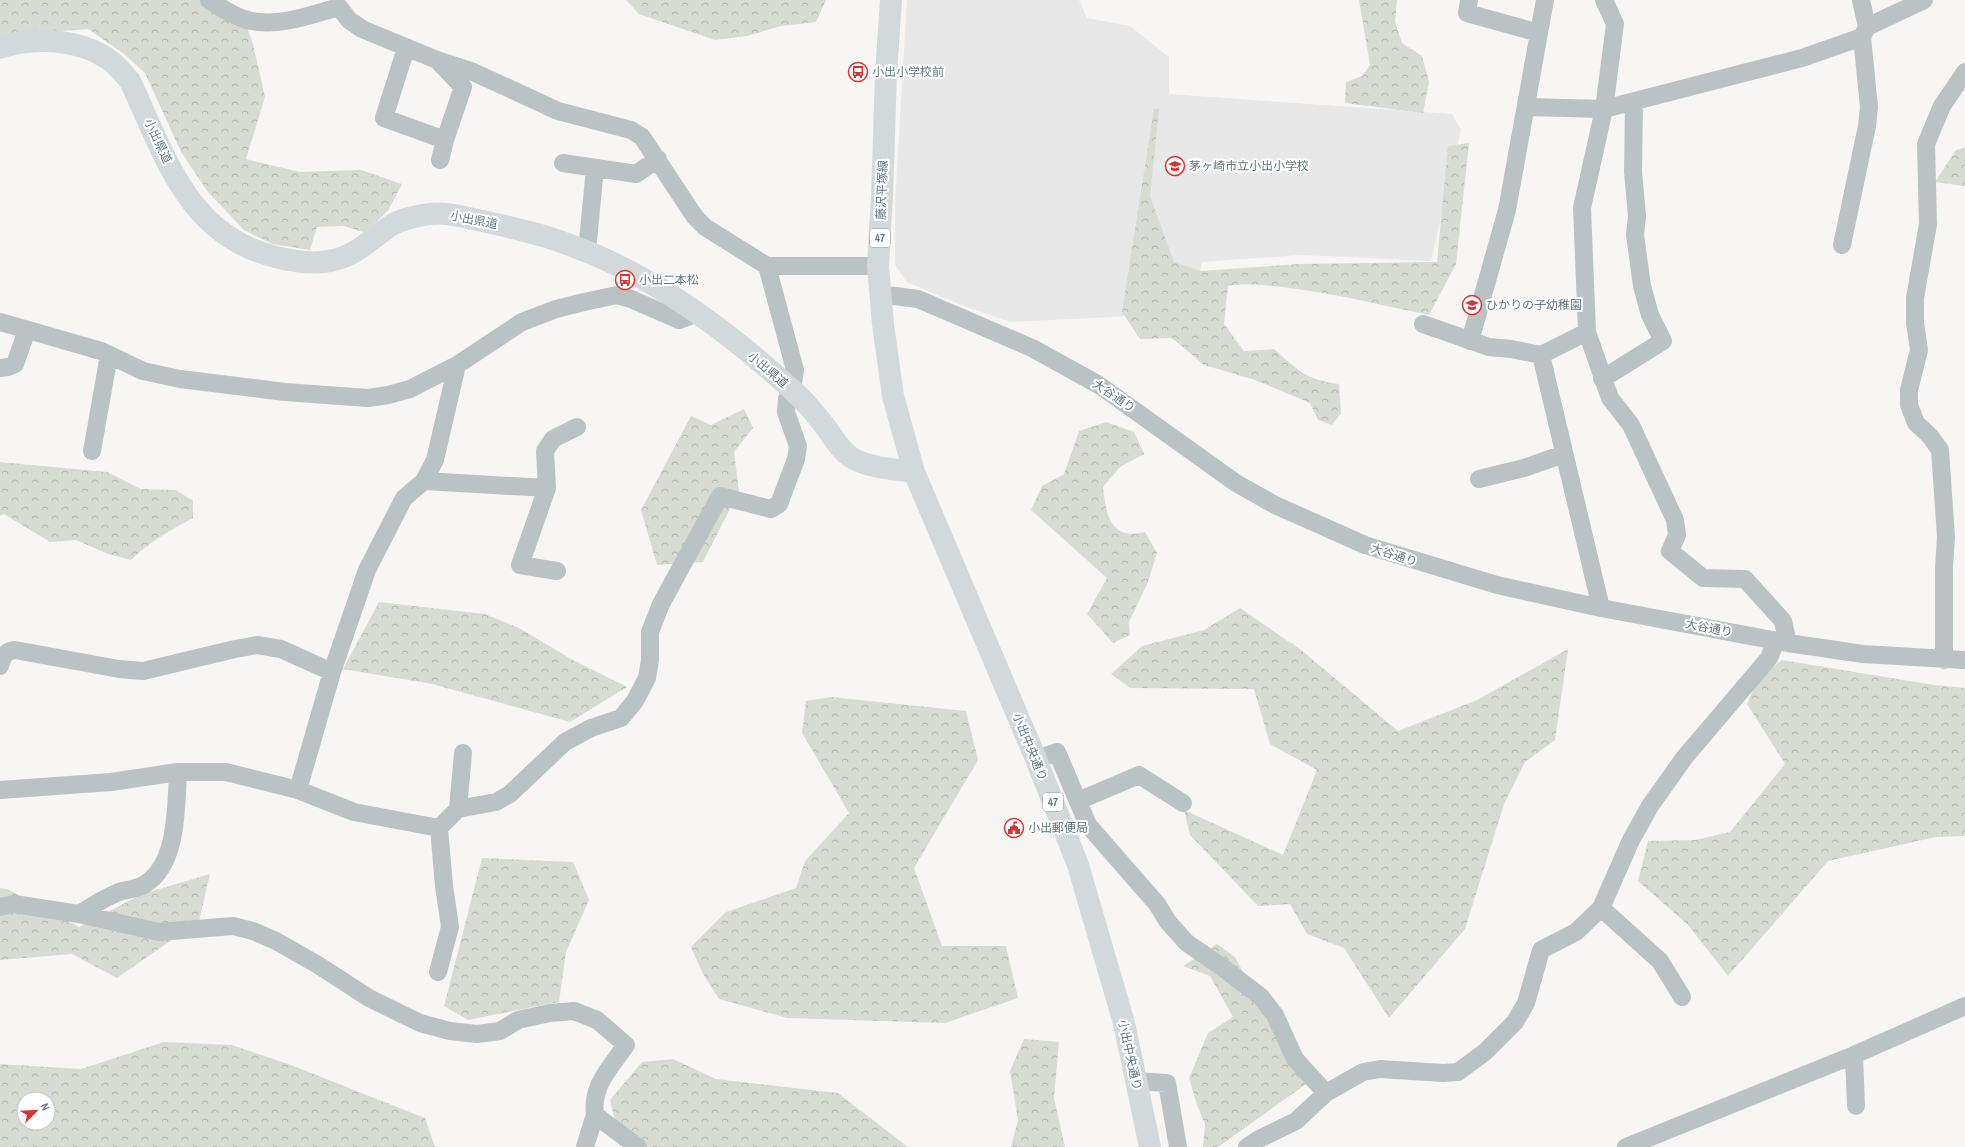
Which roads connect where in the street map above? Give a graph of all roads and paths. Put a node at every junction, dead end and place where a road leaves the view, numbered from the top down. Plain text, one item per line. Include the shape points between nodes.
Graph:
1 (209, 0) edge
2 (891, 0) edge
3 (1468, 0) edge
4 (1545, 0) edge
5 (1604, 0) edge
6 (1861, 0) edge
7 (1924, 0) edge
8 (339, 4) edge
9 (1864, 32) junction
10 (1539, 33) junction
11 (0, 48) edge
12 (406, 48) junction
13 (437, 60) junction
14 (1965, 72) edge
15 (1634, 102) junction
16 (1527, 107) junction
17 (1604, 109) junction
18 (445, 140) junction
19 (658, 159) junction
20 (440, 160) dead end
21 (563, 163) dead end
22 (595, 168) junction
23 (1842, 245) dead end
24 (587, 251) junction
25 (767, 266) junction
26 (878, 266) junction
27 (879, 294) junction
28 (698, 313) junction
29 (0, 322) edge
30 (1423, 324) dead end
31 (28, 330) junction
32 (1587, 332) junction
33 (1470, 340) junction
34 (109, 355) junction
35 (1541, 355) junction
36 (456, 365) junction
37 (0, 368) edge
38 (1602, 379) junction
39 (792, 389) junction
40 (577, 427) dead end
41 (92, 450) dead end
42 (1564, 454) junction
43 (914, 472) junction
44 (1479, 479) dead end
45 (424, 481) junction
46 (547, 488) junction
47 (557, 570) dead end
48 (1601, 608) junction
49 (1782, 642) junction
50 (1944, 660) junction
51 (1965, 660) edge
52 (0, 666) edge
53 (332, 672) junction
54 (463, 754) dead end
55 (1036, 759) junction
56 (178, 772) junction
57 (0, 790) edge
58 (298, 790) junction
59 (1078, 801) junction
60 (1183, 803) dead end
61 (458, 809) junction
62 (439, 828) junction
63 (0, 907) edge
64 (1601, 908) junction
65 (79, 914) junction
66 (438, 972) dead end
67 (1682, 997) dead end
68 (1965, 1006) edge
69 (1854, 1055) junction
70 (1136, 1082) junction
71 (1326, 1093) junction
72 (1856, 1106) dead end
73 (595, 1116) junction
74 (585, 1147) edge
75 (638, 1147) edge
76 (1150, 1147) edge
77 (1178, 1147) edge
78 (1247, 1147) edge
79 (1626, 1147) edge

1 - 8 street via 228,12 248,20 273,22 298,19
2 - 26 main road, 藤沢平塚線 / 47
3 - 10 street via 1466,13
4 - 10 street
5 - 17 street via 1615,24
6 - 9 street
7 - 9 street
8 - 12 street via 349,20 362,29
9 - 15 street via 1802,58
9 - 23 street via 1868,120
10 - 16 street
11 - 24 main road, 小出県道 via 30,42 53,42 72,44 108,59 130,81 178,183 194,206 211,225 236,242 262,254 292,261 335,260 353,253 394,224 408,218 430,214 451,214 540,234
12 - 13 street
12 - 18 street via 384,118
13 - 18 street via 463,87
13 - 19 street via 471,71 558,111 631,130 642,137
14 - 50 street via 1942,106 1926,144 1928,224 1915,298 1919,350 1908,390 1909,405 1916,422 1940,450 1946,537
15 - 17 street
15 - 38 street via 1633,172 1638,216 1635,235 1642,286 1650,315 1663,341
16 - 17 street
16 - 33 street via 1507,210
17 - 32 street via 1582,208
18 - 20 street
19 - 22 street via 636,174
19 - 25 street via 695,217 705,227
21 - 22 street
22 - 24 street
24 - 28 main road, 小出県道 via 647,280
25 - 26 street
25 - 39 street via 795,370
26 - 27 main road, 藤沢平塚線 / 47
27 - 43 main road, 藤沢平塚線 / 47 via 893,396
27 - 48 street, 大谷通り via 918,299 1032,348 1099,385 1236,483 1275,505 1365,546 1497,585
28 - 36 street via 679,320 617,295 584,302 522,322
28 - 39 main road, 小出県道
29 - 31 street
30 - 33 street
31 - 34 street
31 - 37 street via 15,364
32 - 35 street
32 - 38 street
33 - 35 street via 1489,347
34 - 36 street via 143,371 180,379 285,392 368,398 410,389
34 - 41 street
35 - 42 street
36 - 45 street via 435,460
38 - 49 street via 1610,398 1631,425 1675,520 1677,534 1670,551 1703,578 1745,580 1783,621
39 - 43 main road, 小出県道 via 814,412 839,447 852,457 870,465
39 - 61 street via 787,399 786,412 798,446 796,459 779,504 771,509 720,496 660,604 650,632 650,660 646,678 636,701 621,718 591,728 565,742 510,794 496,802
40 - 46 street via 553,439 545,451
42 - 44 street via 1524,468
42 - 48 street
43 - 55 main road, 小出中央通り / 47
45 - 46 street
45 - 53 street via 404,498 367,570
46 - 47 street via 520,565
48 - 49 street, 大谷通り
49 - 50 street, 大谷通り via 1863,654
49 - 64 street via 1684,758 1650,806 1631,840
50 - 51 street, 大谷通り
52 - 53 street via 2,656 8,651 15,650 143,671 257,645 280,649
53 - 58 street
54 - 61 street
55 - 59 street via 1057,752
55 - 70 main road, 小出中央通り / 47 via 1078,865 1124,1023
56 - 57 street via 111,782
56 - 58 street via 226,772
56 - 65 street via 175,822 167,855 157,875 144,885 121,892
58 - 62 street via 354,812
59 - 60 street via 1139,775
59 - 71 street via 1088,825 1157,904 1168,922 1187,943 1261,997 1274,1015 1294,1059
61 - 62 street
62 - 66 street via 450,927
63 - 65 street via 14,904
64 - 67 street via 1660,961
64 - 71 street via 1576,932 1542,950 1526,1002 1515,1022 1485,1052 1458,1072 1375,1070 1349,1079
65 - 73 street via 159,932 233,926 253,931 312,961 369,998 420,1023 450,1031 477,1034 500,1031 518,1020 550,1012 574,1011 597,1020 626,1045 597,1087 593,1104
68 - 69 street
69 - 72 street
69 - 79 street
70 - 76 main road, 小出中央通り / 47
70 - 77 street via 1167,1083
71 - 78 street via 1296,1121
73 - 74 street
73 - 75 street

